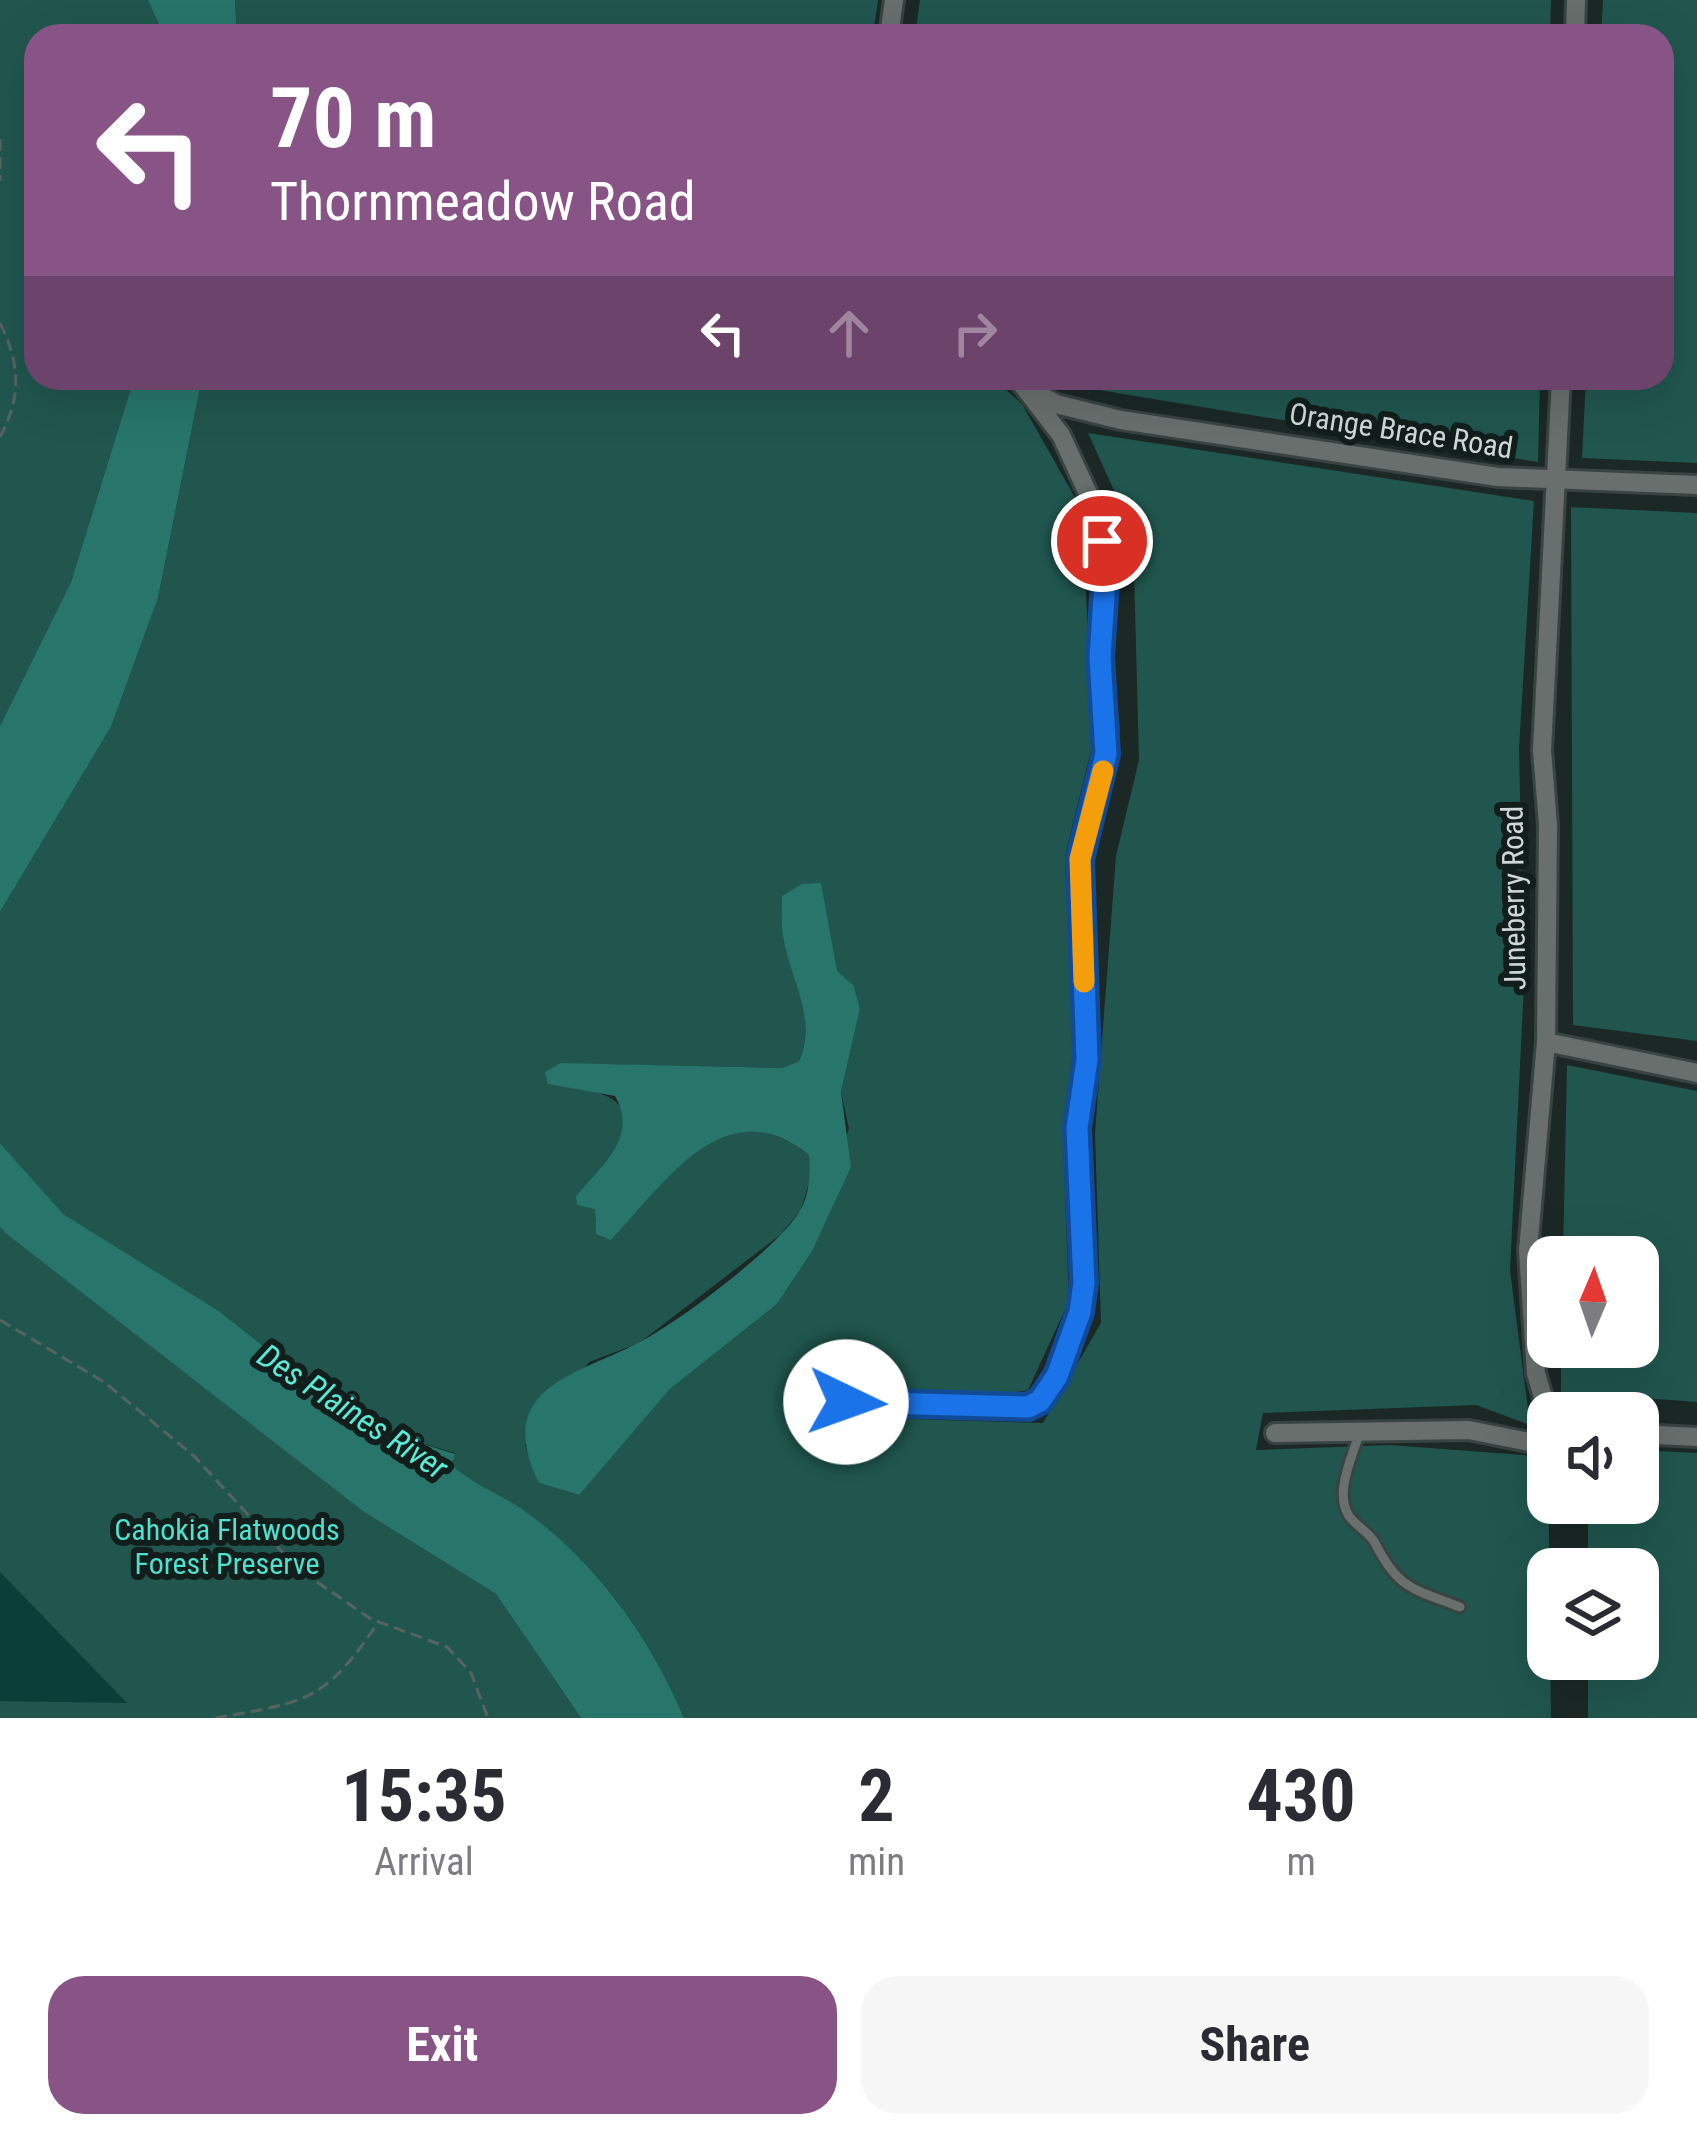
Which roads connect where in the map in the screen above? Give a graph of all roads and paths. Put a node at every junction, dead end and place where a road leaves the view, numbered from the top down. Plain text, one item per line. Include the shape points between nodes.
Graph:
1 (0, 139) edge
2 (0, 181) edge
3 (0, 323) edge
4 (1028, 390) edge
5 (1034, 390) edge
6 (1560, 390) edge
7 (0, 437) edge
8 (1555, 482) junction
9 (1697, 485) edge
10 (1546, 1042) junction
11 (1697, 1072) edge
12 (0, 1320) edge
13 (1542, 1392) edge
14 (819, 1402) dead end
15 (1360, 1429) junction
16 (1275, 1433) dead end
17 (1659, 1435) edge
18 (1697, 1437) edge
19 (1527, 1442) edge
20 (1460, 1607) dead end
21 (379, 1622) junction
22 (214, 1718) edge
23 (488, 1718) edge

1 - 2 path
3 - 7 path via 18,375 14,411
4 - 14 street via 1089,490 1106,568 1106,754 1080,859 1087,1060 1077,1128 1080,1312 1048,1391 1028,1407
5 - 8 street, Orange Brace Road via 1121,420
6 - 8 street, Juneberry Road
8 - 9 street, Orange Brace Road
8 - 10 street, Juneberry Road via 1542,750
10 - 11 street
10 - 13 street, Juneberry Road via 1528,1251
12 - 21 path via 104,1382 194,1456 298,1569
15 - 16 street
15 - 19 street via 1469,1430
15 - 20 lane via 1343,1494 1350,1518 1374,1540 1396,1580
17 - 18 street
21 - 22 path via 332,1683 290,1705
21 - 23 path via 447,1647 471,1673

